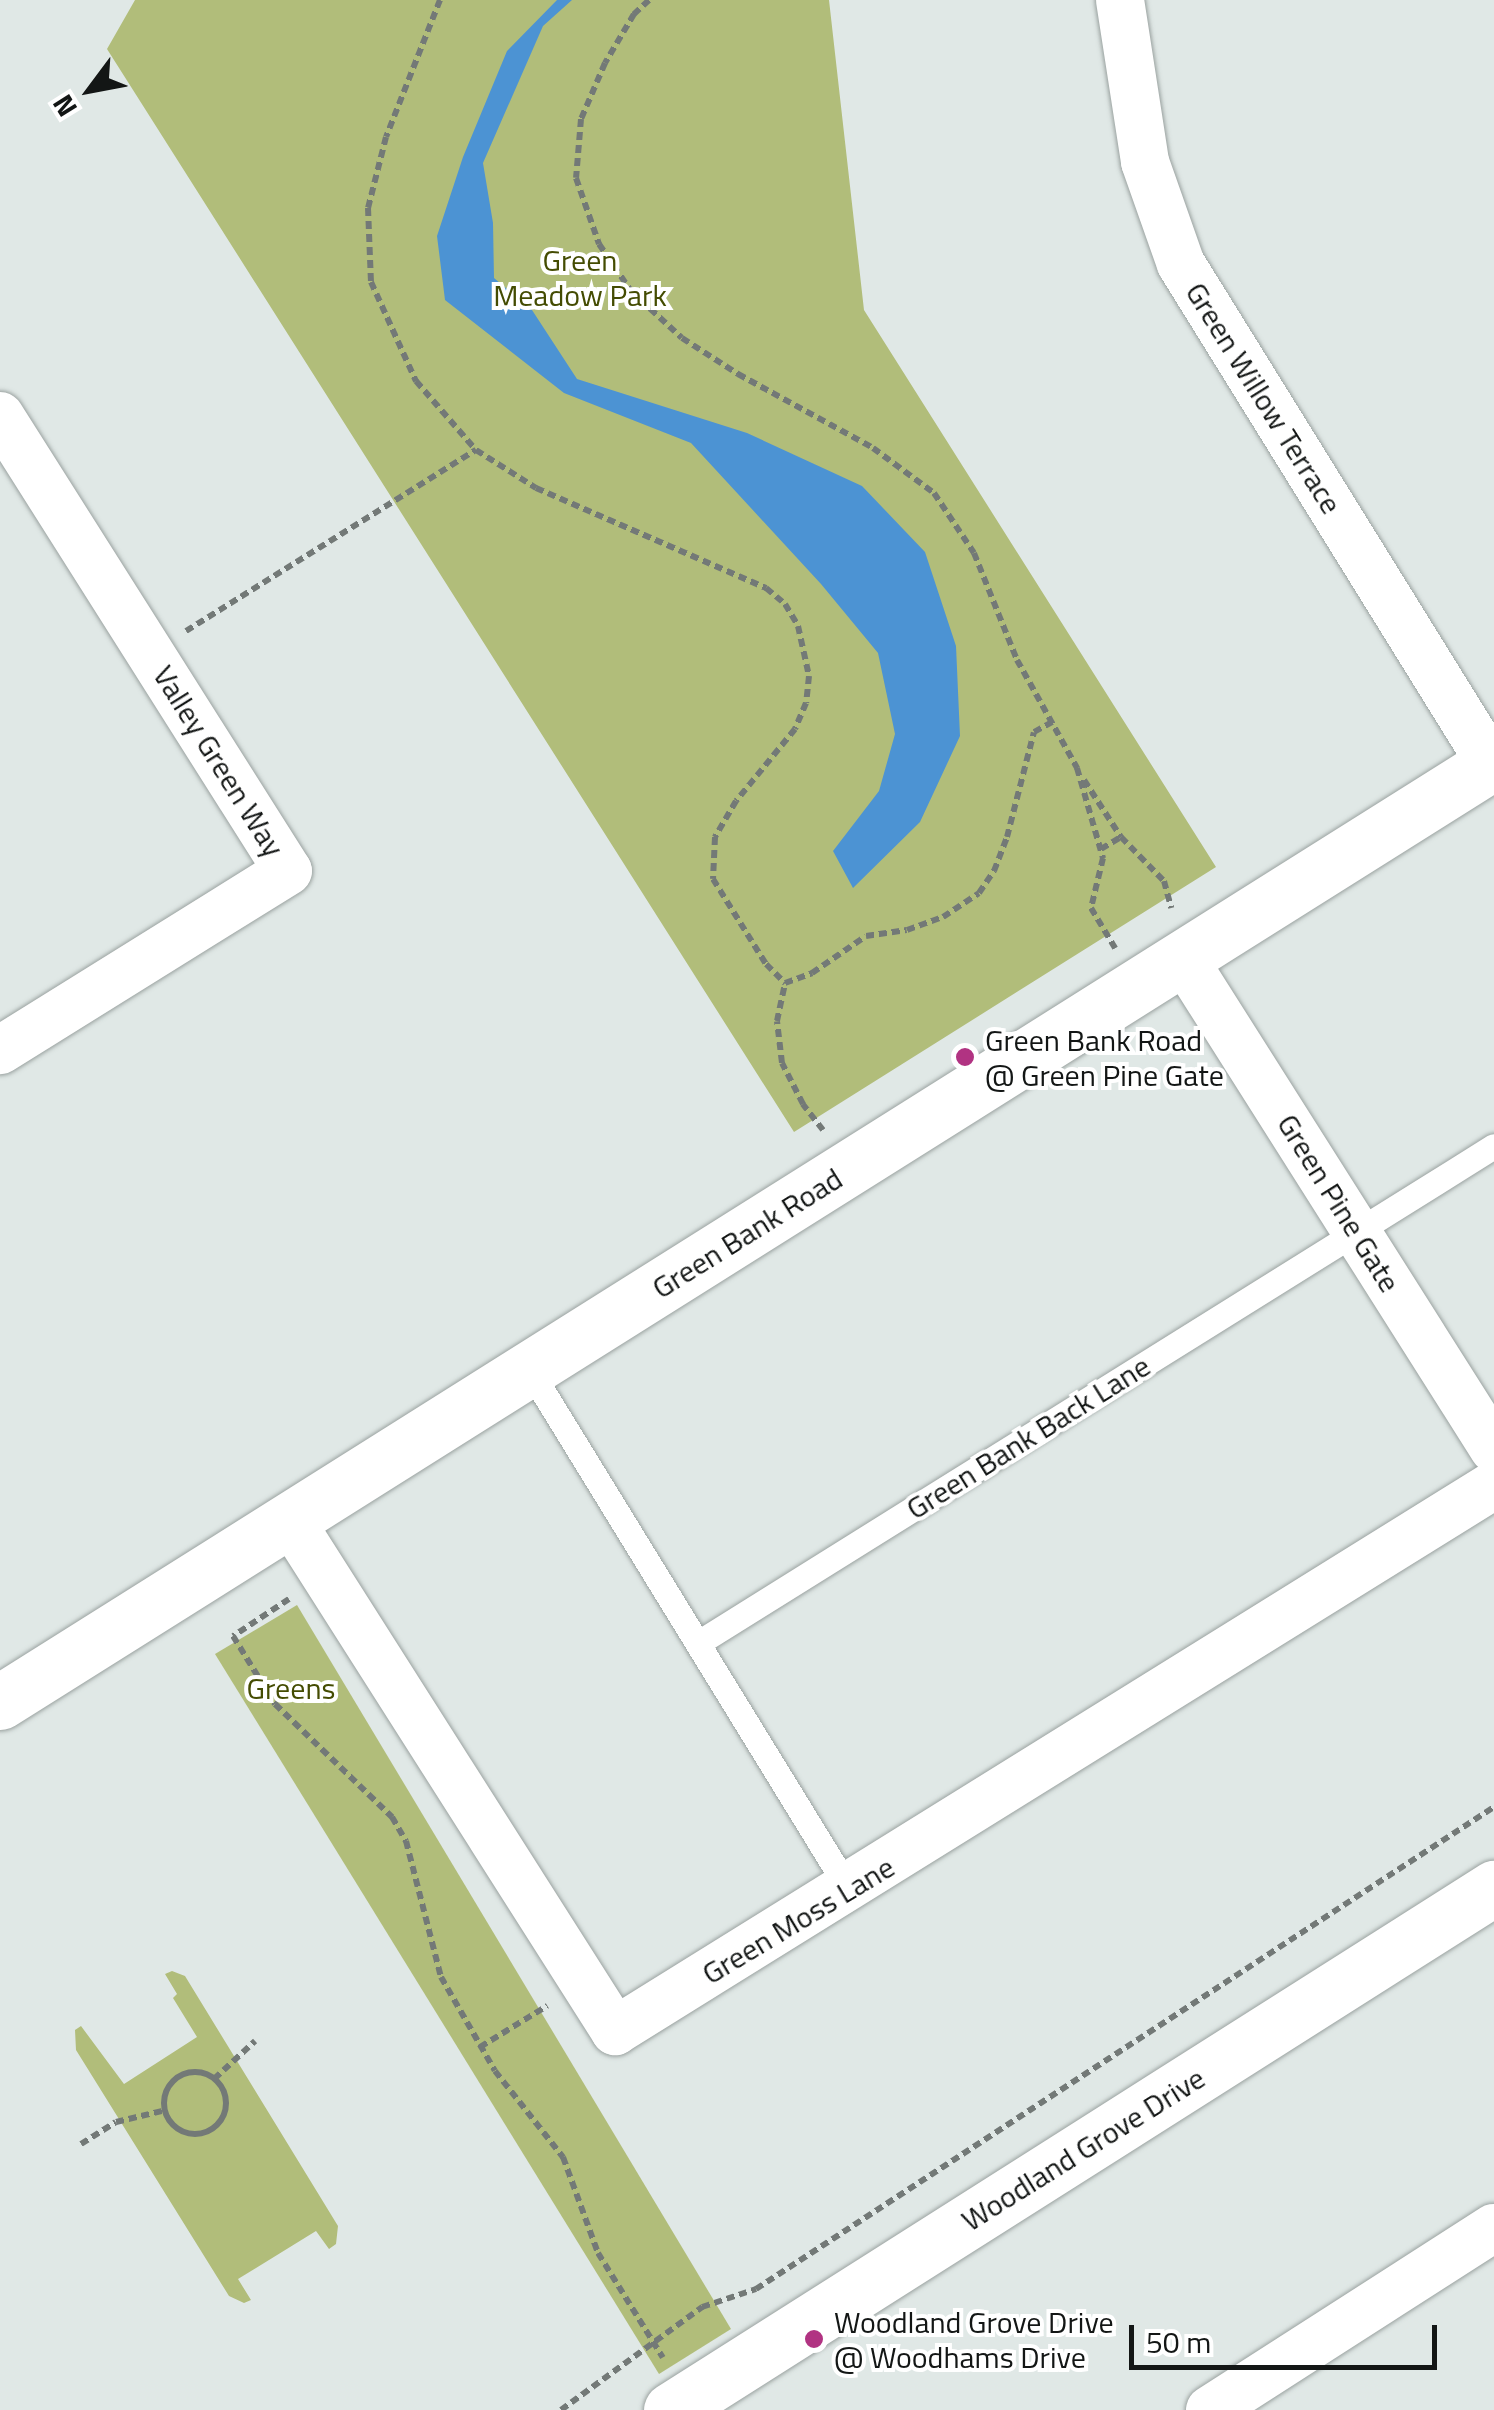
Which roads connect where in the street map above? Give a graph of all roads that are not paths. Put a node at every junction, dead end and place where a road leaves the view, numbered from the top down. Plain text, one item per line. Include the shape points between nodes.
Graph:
1 (1120, 0) edge
2 (0, 416) edge
3 (1492, 763) edge
4 (1184, 958) junction
5 (0, 1050) edge
6 (1494, 1146) edge
7 (1358, 1231) junction
8 (529, 1369) junction
9 (1494, 1448) edge
10 (1494, 1485) edge
11 (290, 1520) junction
12 (698, 1644) junction
13 (0, 1702) edge
14 (1494, 1888) edge
15 (849, 1890) junction
16 (1494, 2228) edge
17 (744, 2391) edge
18 (671, 2410) edge
19 (1210, 2410) edge

1 - 3 street, Green Willow Terrace via 1145,162 1181,264
2 - 5 street, Valley Green Way via 288,871
3 - 4 street, Green Bank Road
4 - 7 street, Green Pine Gate
4 - 8 street, Green Bank Road
6 - 7 lane, Green Bank Back Lane
7 - 9 street, Green Pine Gate
7 - 12 lane, Green Bank Back Lane
8 - 11 street, Green Bank Road
8 - 12 lane
10 - 15 street, Green Moss Lane
11 - 13 street, Green Bank Road
11 - 15 street, Green Moss Lane via 615,2031
12 - 15 lane
14 - 17 street, Woodland Grove Drive
16 - 19 street
17 - 18 street, Woodland Grove Drive

